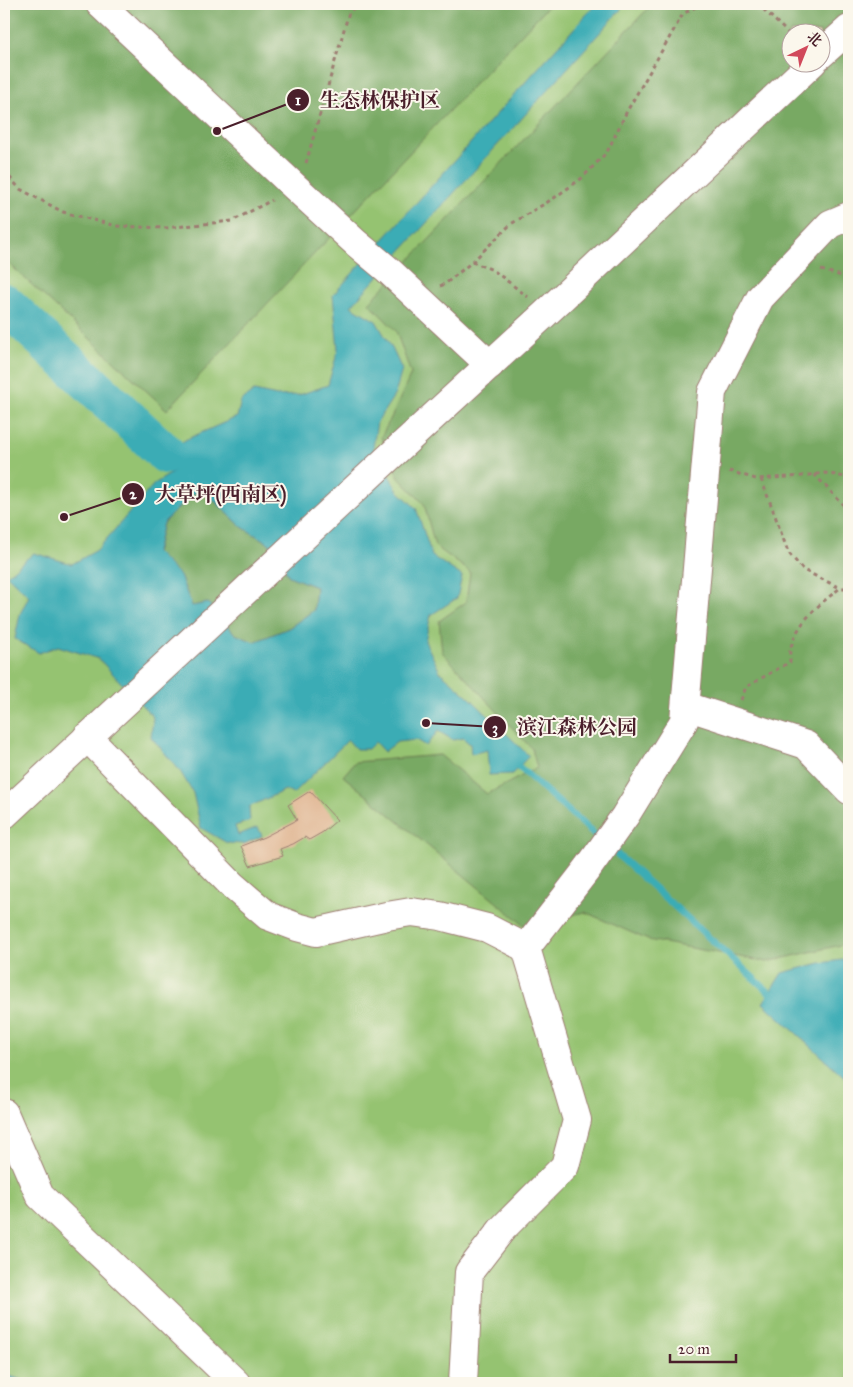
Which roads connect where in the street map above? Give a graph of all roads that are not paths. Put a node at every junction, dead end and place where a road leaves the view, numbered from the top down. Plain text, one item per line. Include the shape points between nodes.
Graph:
1 (100, 4) edge
2 (849, 30) edge
3 (830, 46) edge
4 (802, 72) edge
5 (849, 216) edge
6 (490, 365) junction
7 (686, 706) junction
8 (87, 737) junction
9 (849, 790) edge
10 (4, 815) edge
11 (526, 948) junction
12 (4, 1113) edge
13 (236, 1383) edge
14 (463, 1383) edge

1 - 6 lane
2 - 3 lane
4 - 6 lane
5 - 7 lane via 830,224 760,298 712,392
6 - 8 lane
7 - 9 lane via 806,744
7 - 11 lane via 684,721 625,816
8 - 10 lane
8 - 11 lane via 234,886 268,916 316,932 411,912 488,928
11 - 14 lane via 576,1120 566,1166 503,1228 469,1272
12 - 13 lane via 40,1196

